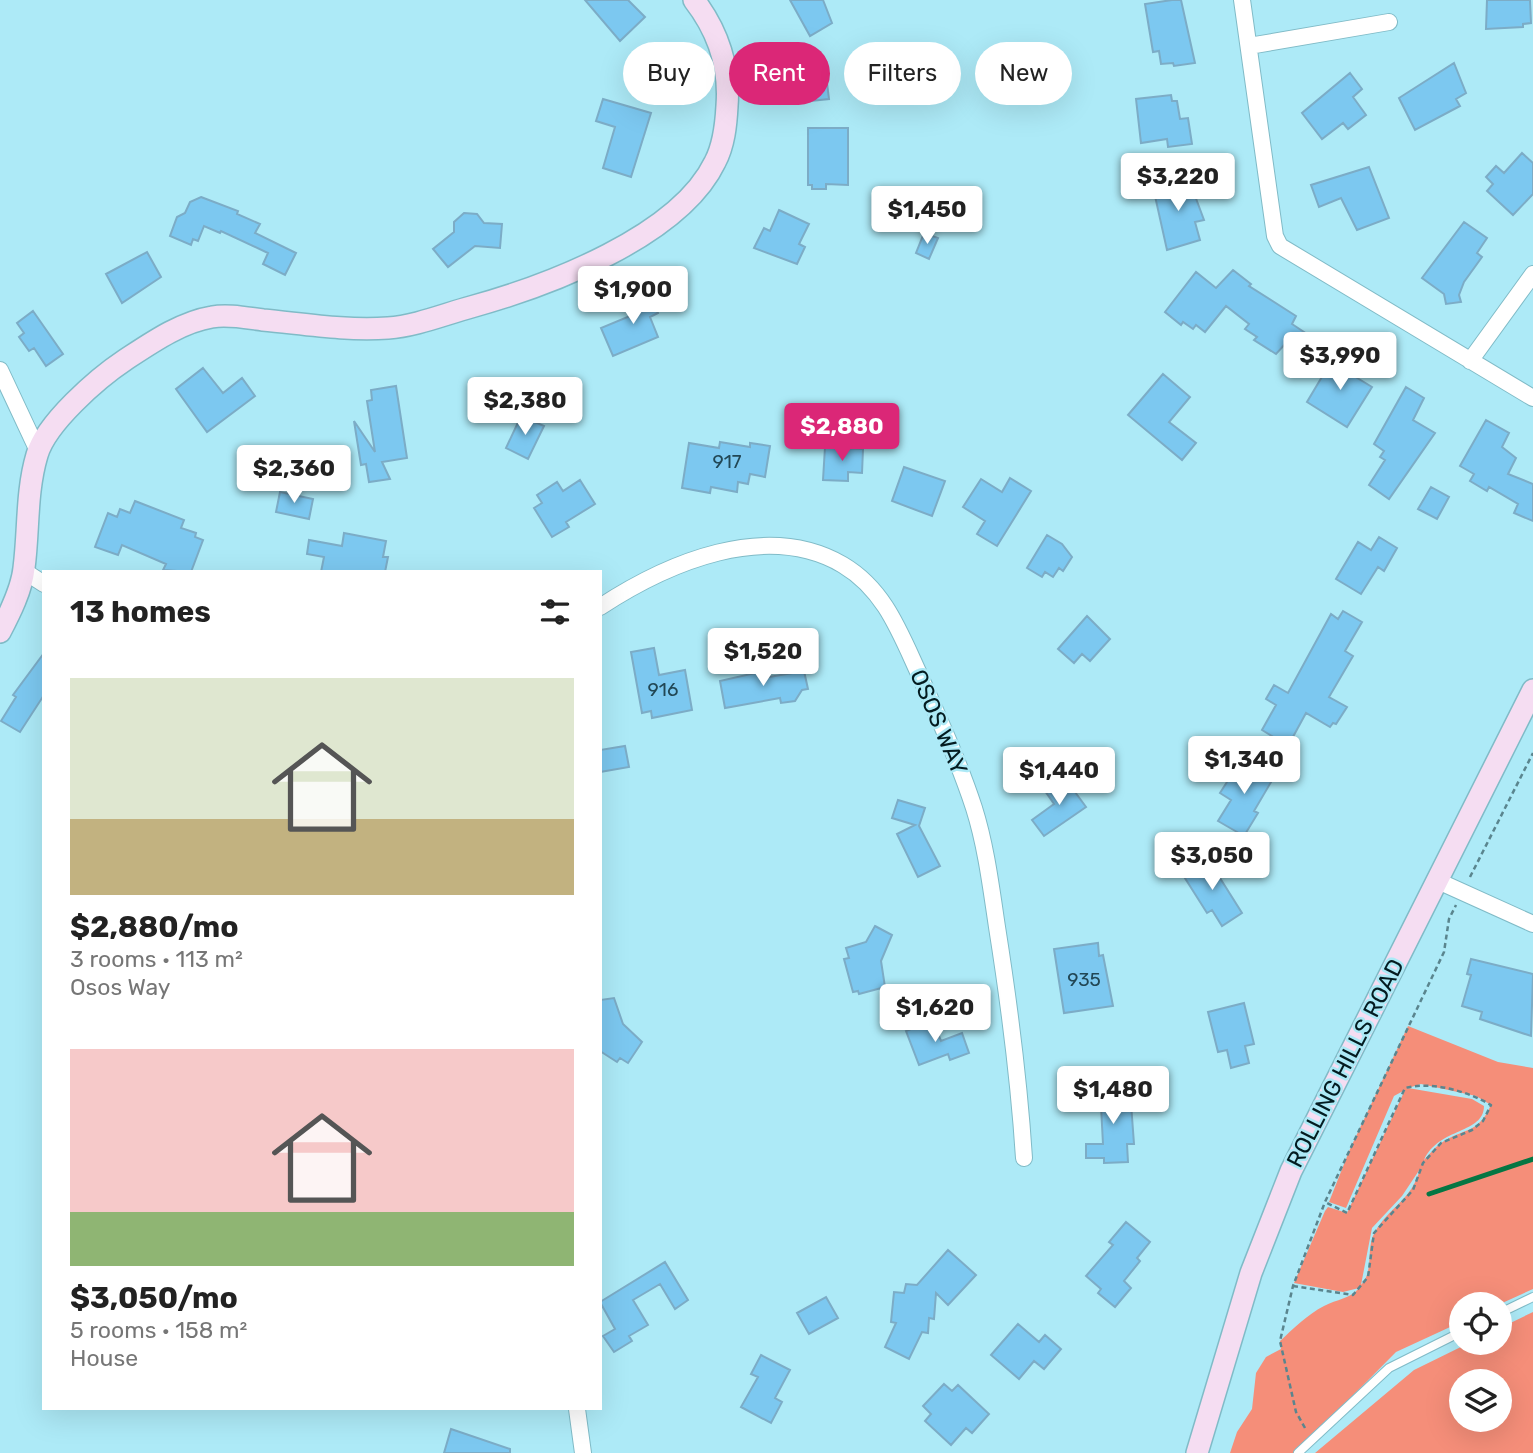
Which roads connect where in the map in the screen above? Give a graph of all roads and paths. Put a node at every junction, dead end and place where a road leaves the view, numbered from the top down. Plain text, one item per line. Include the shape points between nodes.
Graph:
1 (694, 0) edge
2 (1242, 0) edge
3 (1389, 22) dead end
4 (1249, 46) junction
5 (1533, 274) edge
6 (1471, 360) junction
7 (0, 370) edge
8 (1533, 398) edge
9 (38, 451) junction
10 (24, 571) junction
11 (42, 583) edge
12 (602, 606) edge
13 (0, 632) edge
14 (1533, 690) edge
15 (1533, 754) edge
16 (1438, 881) junction
17 (1461, 893) junction
18 (1533, 924) edge
19 (1024, 1158) dead end
20 (1325, 1202) junction
21 (1293, 1286) junction
22 (1533, 1297) edge
23 (1512, 1308) edge
24 (1449, 1338) edge
25 (577, 1410) edge
26 (1311, 1440) junction
27 (583, 1453) edge
28 (1197, 1453) edge
29 (1298, 1453) edge

1 - 9 street via 725,61 725,130 706,177 674,213 643,236 518,294 391,328 214,317 189,324 122,362 61,416
2 - 4 street
3 - 4 street
4 - 6 street via 1280,246
5 - 6 street
6 - 8 street
7 - 9 street
9 - 10 street via 30,486
10 - 11 street
10 - 13 street
12 - 19 street, OSOS WAY via 668,569 702,557 770,546 818,554 843,565 889,608 954,750 975,810 1003,963
14 - 16 street, ROLLING HILLS ROAD
15 - 17 path
16 - 17 street
16 - 28 street, ROLLING HILLS ROAD via 1270,1219
17 - 18 street
17 - 20 path via 1449,919 1444,952
20 - 21 path
20 - 21 path via 1347,1213 1405,1088 1421,1084 1476,1096 1491,1105 1483,1121 1441,1143 1423,1163 1413,1190 1374,1233 1368,1277 1353,1296
21 - 26 path via 1280,1341 1296,1412
22 - 23 lane
24 - 26 lane via 1389,1368
25 - 27 street
26 - 29 lane

